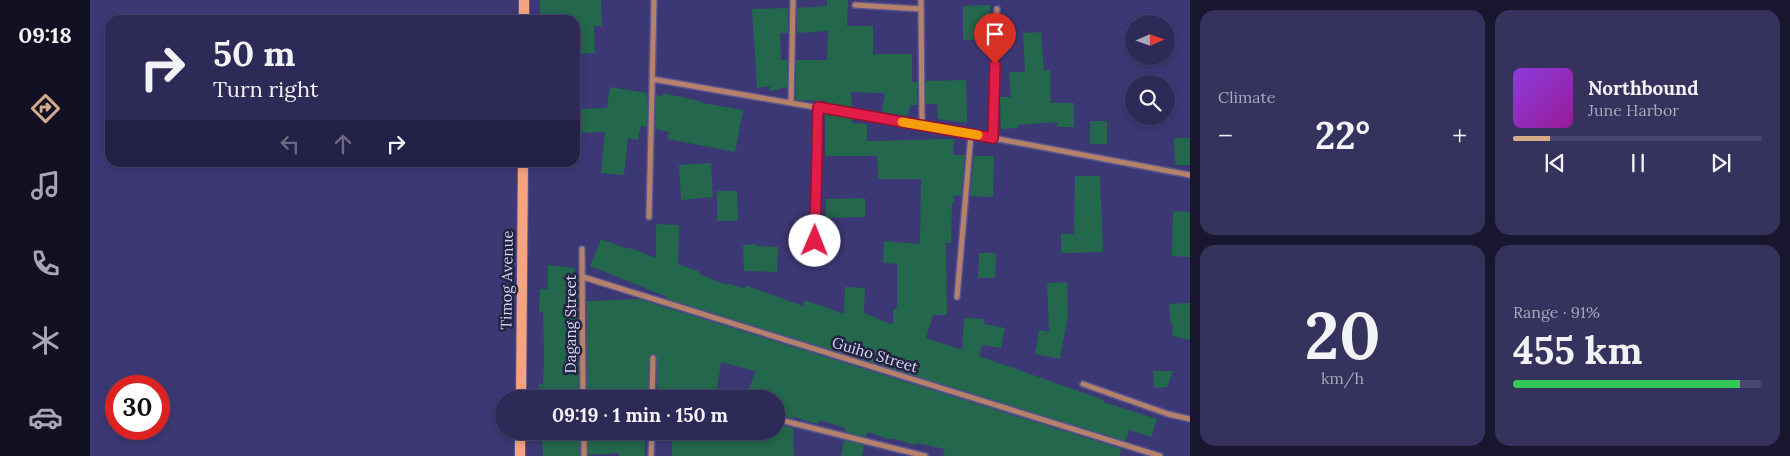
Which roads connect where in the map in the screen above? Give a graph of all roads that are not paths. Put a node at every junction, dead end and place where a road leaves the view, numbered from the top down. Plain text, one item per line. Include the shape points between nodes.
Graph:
1 (524, 0) edge
2 (654, 0) edge
3 (794, 0) edge
4 (921, 0) edge
5 (855, 5) dead end
6 (996, 8) dead end
7 (921, 9) junction
8 (524, 15) edge
9 (652, 79) junction
10 (791, 103) junction
11 (818, 107) junction
12 (922, 126) junction
13 (971, 134) junction
14 (993, 138) junction
15 (524, 167) edge
16 (1190, 175) edge
17 (649, 217) dead end
18 (815, 241) dead end
19 (582, 248) dead end
20 (583, 277) junction
21 (957, 298) dead end
22 (653, 358) dead end
23 (1083, 384) dead end
24 (521, 390) edge
25 (583, 390) edge
26 (652, 390) edge
27 (1190, 419) edge
28 (785, 421) edge
29 (520, 440) edge
30 (584, 440) edge
31 (652, 440) edge
32 (520, 456) edge
33 (584, 456) edge
34 (651, 456) edge
35 (925, 456) edge
36 (1160, 456) edge

1 - 8 main road
2 - 9 street
3 - 10 street
4 - 7 street
5 - 7 street
6 - 14 street
7 - 12 street
9 - 10 street
9 - 17 street
10 - 11 street
11 - 12 street
11 - 18 street
12 - 13 street
13 - 14 street
13 - 21 street
14 - 16 street
15 - 24 main road, Timog Avenue
19 - 20 street, Dagang Street
20 - 25 street, Dagang Street
20 - 36 street, Guiho Street
22 - 26 street
23 - 27 street
28 - 35 street
29 - 32 main road
30 - 33 street
31 - 34 street

